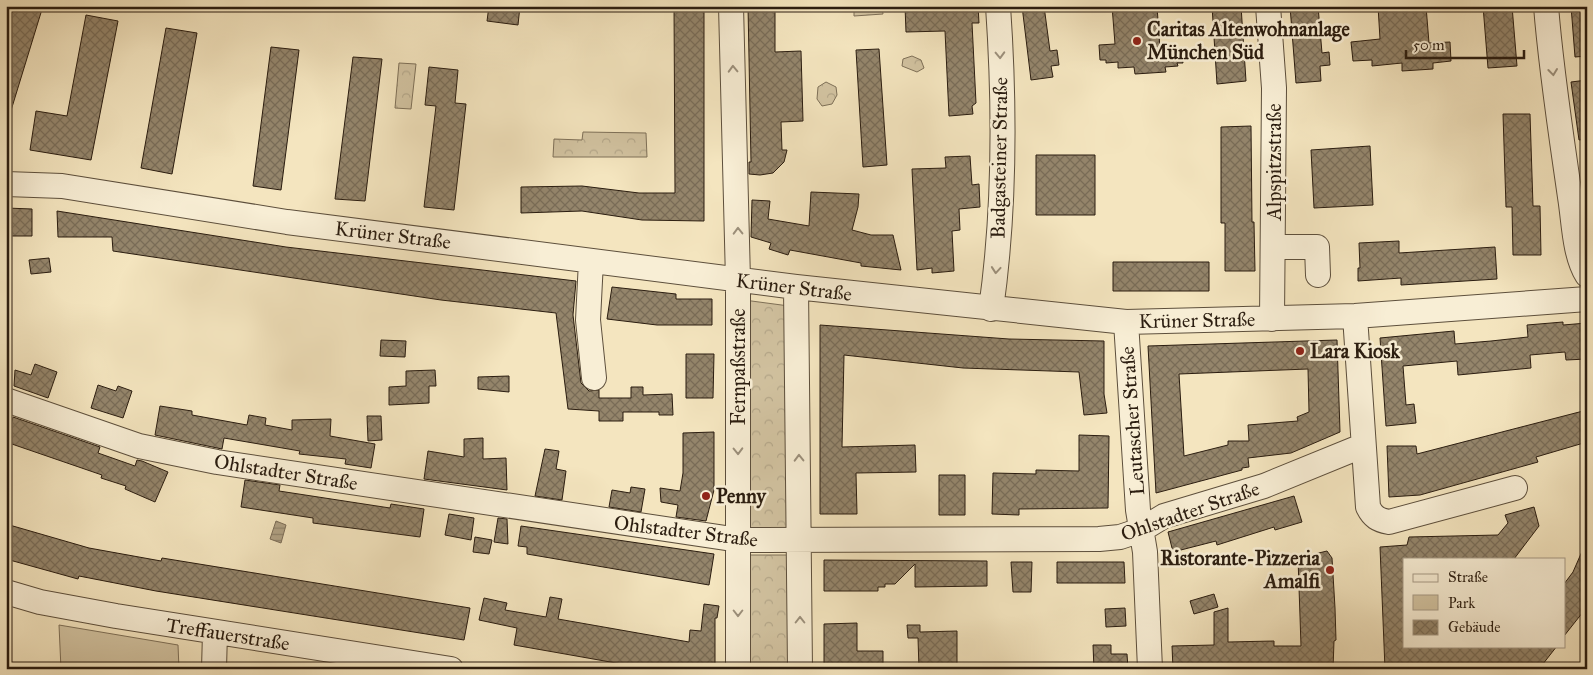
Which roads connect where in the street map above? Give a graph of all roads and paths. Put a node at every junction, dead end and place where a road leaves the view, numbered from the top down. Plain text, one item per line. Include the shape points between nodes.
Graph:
1 (731, 6) edge
2 (998, 6) edge
3 (1268, 6) edge
4 (1546, 6) edge
5 (6, 184) edge
6 (1274, 247) junction
7 (591, 261) junction
8 (1318, 275) dead end
9 (1587, 275) edge
10 (738, 280) junction
11 (796, 287) junction
12 (1587, 299) edge
13 (991, 310) junction
14 (1355, 316) junction
15 (1272, 319) junction
16 (1126, 322) junction
17 (594, 378) dead end
18 (6, 400) edge
19 (1362, 446) junction
20 (1515, 488) dead end
21 (1141, 530) junction
22 (739, 540) junction
23 (799, 541) junction
24 (6, 592) edge
25 (215, 632) junction
26 (398, 665) edge
27 (214, 669) edge
28 (451, 669) edge
29 (738, 669) edge
30 (800, 669) edge
31 (1150, 669) edge

10 -> 1 street, Fernpaßstraße
2 -> 13 street, Badgasteiner Straße via 1003,144
3 - 6 street, Alpspitzstraße via 1274,88
4 -> 9 street via 1571,207 1581,265
5 - 7 street, Krüner Straße via 62,186 287,222
6 - 8 street via 1317,247
6 - 15 street, Alpspitzstraße
7 - 10 street, Krüner Straße
7 - 17 street via 588,320
10 - 11 street, Krüner Straße
10 -> 22 street, Fernpaßstraße
11 - 13 street, Krüner Straße
23 -> 11 street
12 - 14 street, Krüner Straße
13 - 16 street, Krüner Straße
14 - 15 street, Krüner Straße
14 - 19 street
15 - 16 street, Krüner Straße
16 - 21 street, Leutascher Straße
18 - 22 street, Ohlstadter Straße via 139,446 217,462
19 - 20 street via 1368,507 1379,520 1389,522
19 - 21 street, Ohlstadter Straße via 1264,486 1164,516
21 - 23 street, Ohlstadter Straße via 1099,539
21 - 31 street, Leutascher Straße via 1145,552
22 - 23 street, Ohlstadter Straße
22 -> 29 street, Fernpaßstraße
30 -> 23 street
24 - 25 street, Treffauerstraße via 40,602
25 - 26 street, Treffauerstraße
25 - 27 street
26 - 28 street, Treffauerstraße

